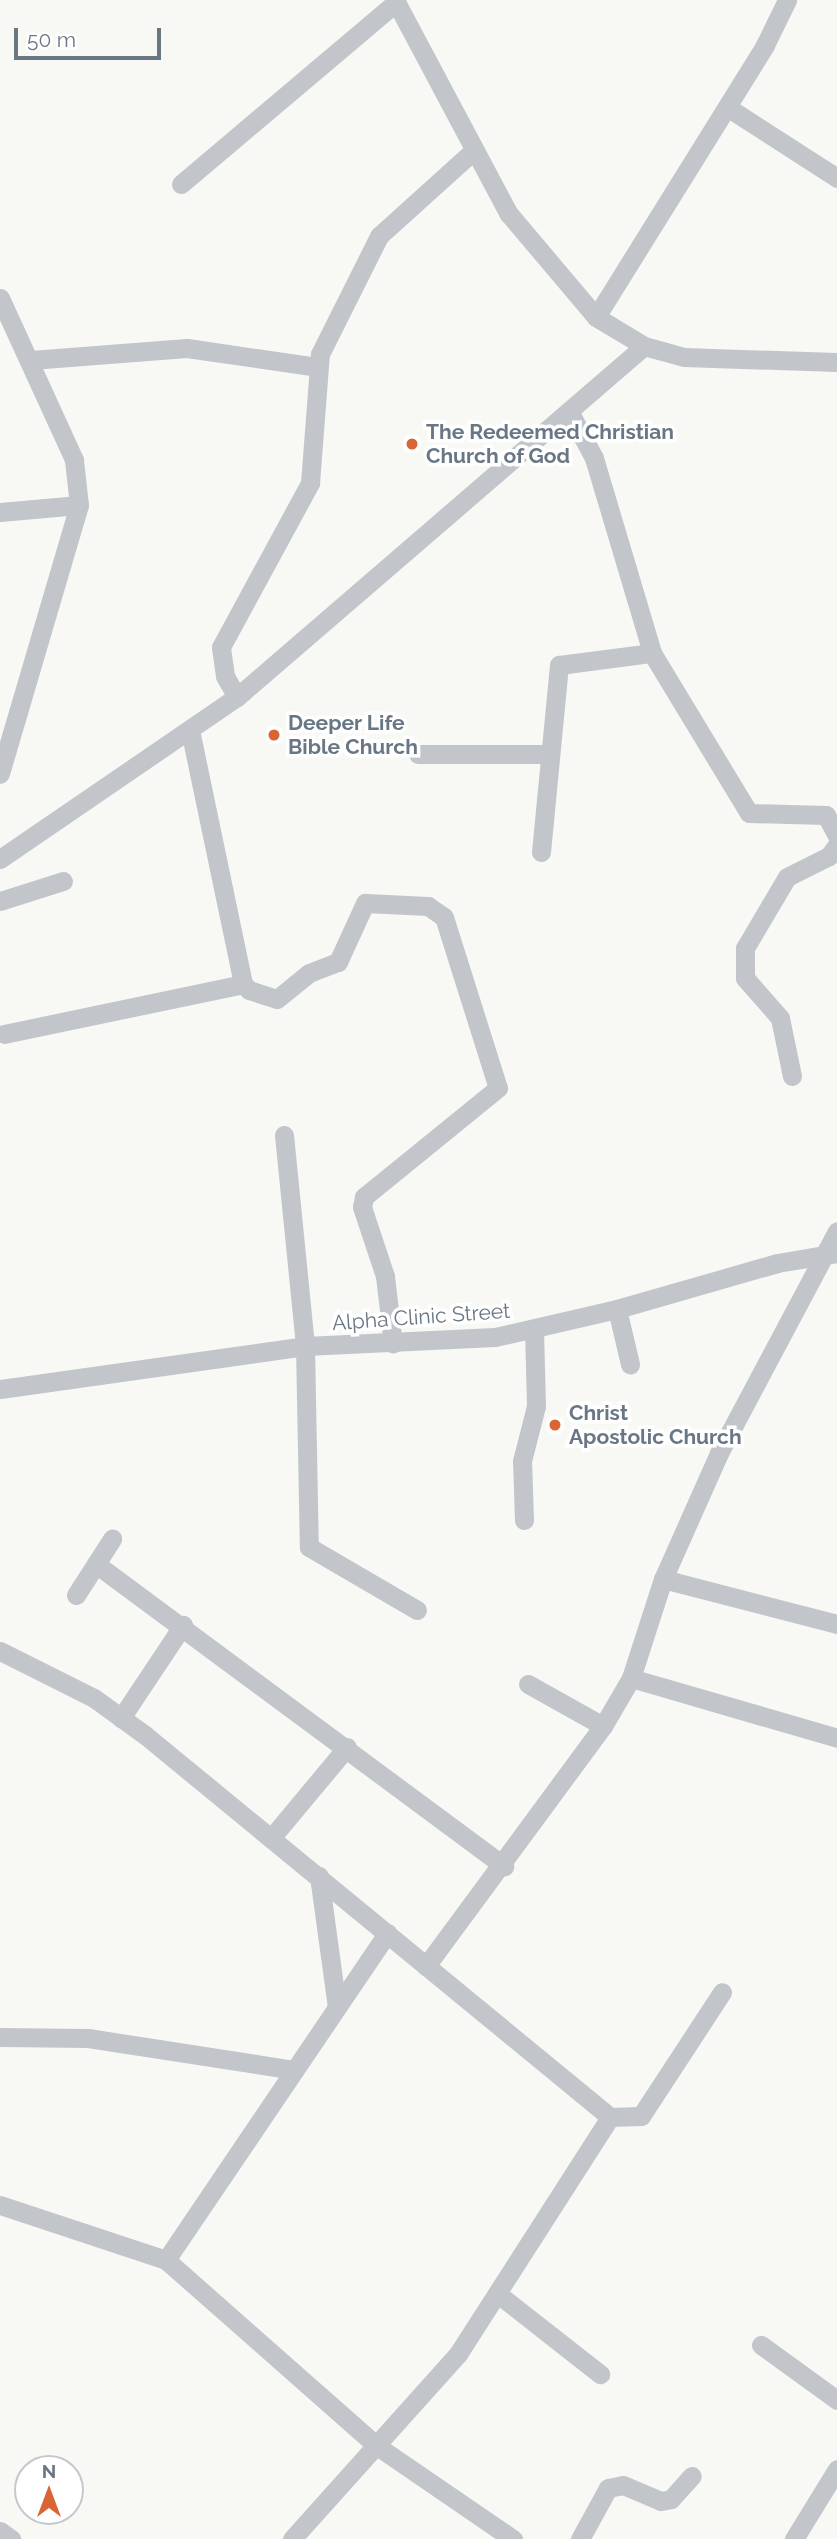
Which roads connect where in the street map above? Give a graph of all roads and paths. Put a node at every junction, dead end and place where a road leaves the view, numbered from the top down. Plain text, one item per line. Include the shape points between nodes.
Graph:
1 (787, 0) edge
2 (396, 1) edge
3 (727, 107) junction
4 (472, 152) junction
5 (837, 178) edge
6 (181, 184) dead end
7 (0, 298) edge
8 (596, 317) junction
9 (644, 346) junction
10 (31, 360) junction
11 (837, 362) edge
12 (317, 367) junction
13 (569, 411) junction
14 (79, 505) junction
15 (0, 512) edge
16 (652, 653) junction
17 (237, 697) junction
18 (190, 730) junction
19 (418, 754) dead end
20 (550, 754) junction
21 (0, 774) edge
22 (837, 836) edge
23 (837, 845) edge
24 (541, 852) dead end
25 (0, 859) edge
26 (63, 881) dead end
27 (0, 901) edge
28 (243, 984) junction
29 (4, 1034) dead end
30 (792, 1076) dead end
31 (284, 1135) dead end
32 (837, 1231) edge
33 (829, 1255) edge
34 (617, 1309) junction
35 (534, 1331) junction
36 (393, 1344) junction
37 (305, 1346) junction
38 (629, 1364) dead end
39 (0, 1389) edge
40 (524, 1520) dead end
41 (112, 1539) dead end
42 (96, 1564) junction
43 (663, 1579) junction
44 (76, 1595) dead end
45 (417, 1610) dead end
46 (183, 1625) junction
47 (837, 1625) edge
48 (0, 1651) edge
49 (631, 1678) junction
50 (528, 1684) dead end
51 (121, 1718) junction
52 (603, 1726) junction
53 (837, 1738) edge
54 (347, 1747) junction
55 (272, 1837) junction
56 (504, 1866) junction
57 (319, 1877) junction
58 (387, 1933) junction
59 (426, 1966) junction
60 (722, 1992) dead end
61 (337, 2007) junction
62 (0, 2037) edge
63 (294, 2070) junction
64 (610, 2117) junction
65 (0, 2205) edge
66 (166, 2260) junction
67 (498, 2294) junction
68 (761, 2345) dead end
69 (600, 2374) dead end
70 (837, 2400) edge
71 (377, 2446) junction
72 (837, 2469) edge
73 (692, 2476) dead end
74 (0, 2531) edge
75 (11, 2539) edge
76 (292, 2539) edge
77 (513, 2539) edge
78 (580, 2539) edge
79 (794, 2539) edge

1 - 3 street
2 - 4 street via 425,48
2 - 6 street
3 - 5 street
3 - 8 street
4 - 8 street via 537,253
4 - 12 street via 379,236
7 - 10 street
8 - 9 street
9 - 11 street via 699,359
9 - 13 street
10 - 12 street via 187,348
10 - 14 street via 74,460
12 - 17 street via 310,483 221,647 225,676
13 - 16 street via 600,474
13 - 17 street
14 - 15 street
14 - 21 street
16 - 20 street via 559,665
16 - 22 street via 749,813 826,815
17 - 18 street
18 - 25 street
18 - 28 street
19 - 20 street
20 - 24 street
23 - 30 street via 829,856 787,877 745,948 745,978 780,1018
26 - 27 street
28 - 29 street
28 - 36 street via 258,996 277,999 309,973 338,962 366,903 428,906 444,917 498,1088 363,1197 362,1207 385,1276
31 - 37 street
32 - 33 street
33 - 34 street, Alpha Clinic Street via 777,1263
33 - 43 street via 719,1453
34 - 35 street, Alpha Clinic Street
34 - 38 street
35 - 36 street, Alpha Clinic Street
35 - 40 street via 536,1406 522,1461
36 - 37 street, Alpha Clinic Street
37 - 39 street, Alpha Clinic Street
37 - 45 street via 309,1547
41 - 42 street
42 - 44 street
42 - 46 street
43 - 47 street
43 - 49 street
46 - 51 street
46 - 54 street
48 - 51 street via 94,1698
49 - 52 street
49 - 53 street
50 - 52 street
51 - 55 street
52 - 56 street
54 - 55 street
54 - 56 street
55 - 57 street
56 - 59 street
57 - 58 street
57 - 61 street
58 - 59 street
58 - 61 street
59 - 64 street
60 - 64 street via 642,2116
61 - 63 street
62 - 63 street via 88,2038
63 - 66 street
64 - 67 street
65 - 66 street
66 - 71 street
67 - 69 street
67 - 71 street via 458,2354
68 - 70 street
71 - 76 street
71 - 77 street
72 - 79 street
73 - 78 street via 671,2498 661,2501 623,2485 608,2488
74 - 75 street

